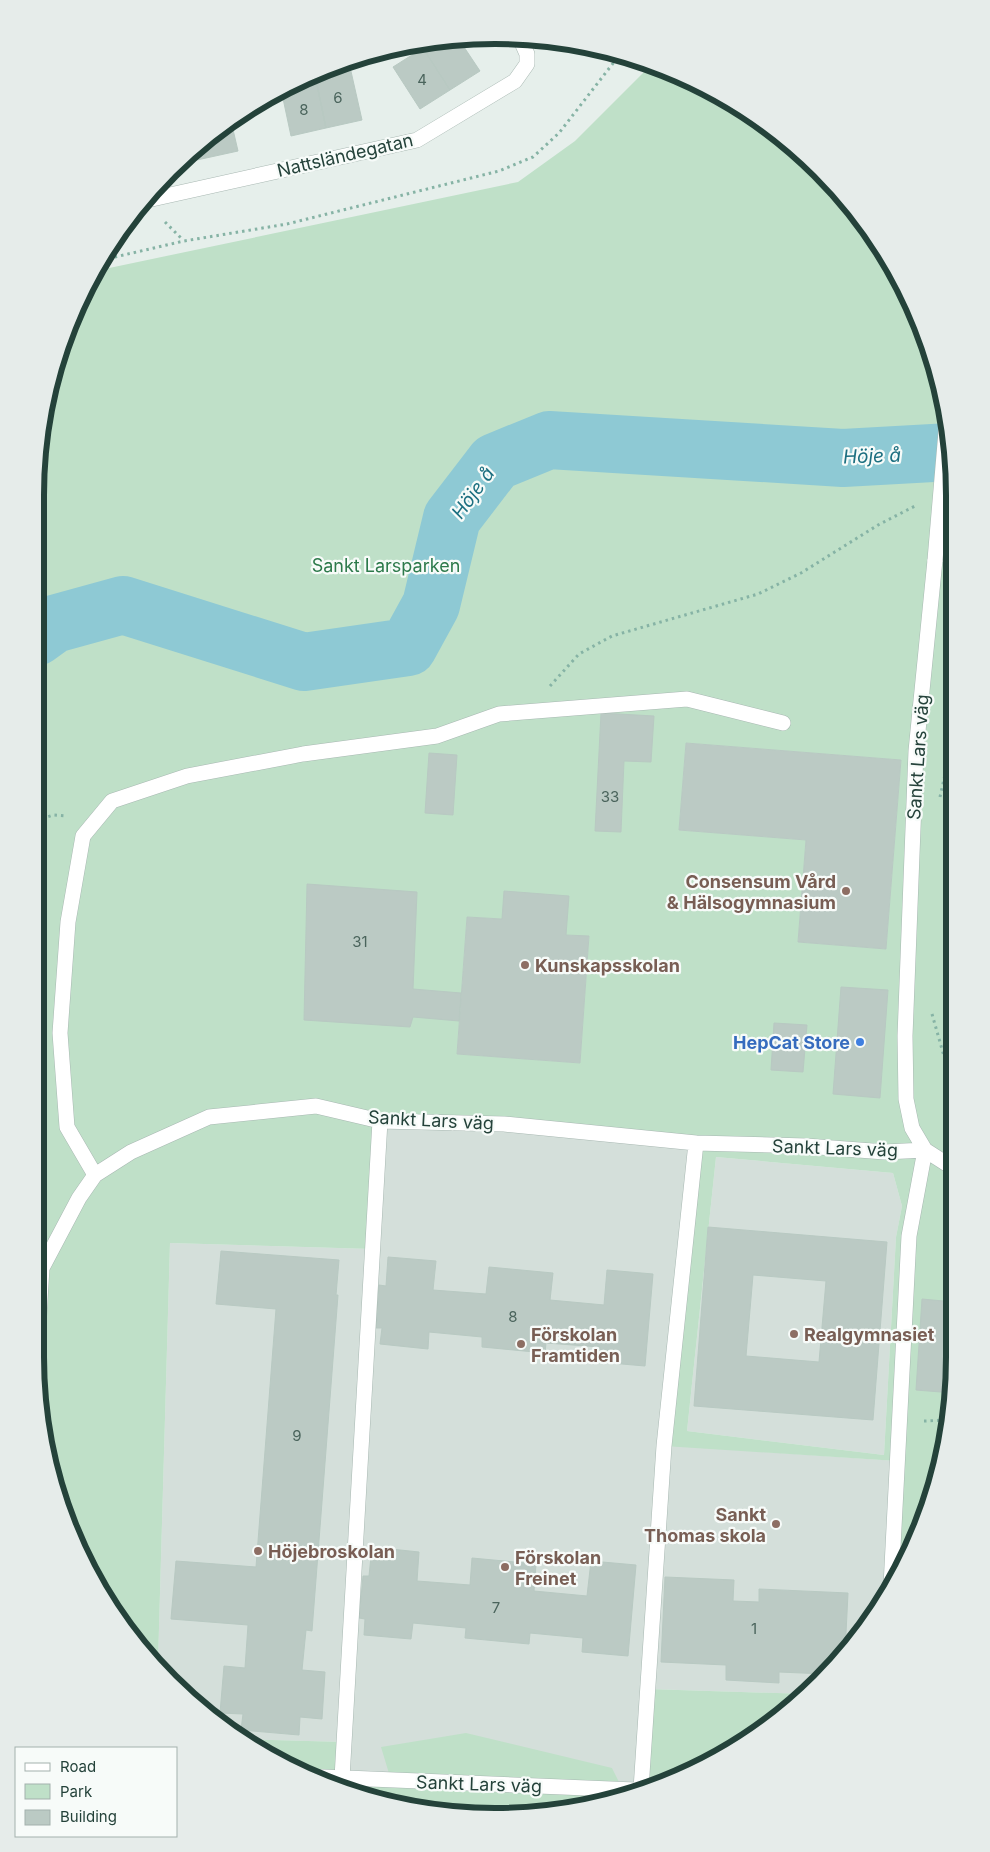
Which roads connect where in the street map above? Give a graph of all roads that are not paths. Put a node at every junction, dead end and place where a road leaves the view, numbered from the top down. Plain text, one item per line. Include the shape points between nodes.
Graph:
1 (522, 45) edge
2 (155, 198) edge
3 (944, 455) edge
4 (783, 723) dead end
5 (380, 1121) junction
6 (696, 1143) junction
7 (925, 1150) junction
8 (946, 1164) edge
9 (95, 1175) junction
10 (44, 1259) edge
11 (893, 1571) edge
12 (332, 1777) edge
13 (342, 1778) junction
14 (641, 1784) edge
15 (623, 1790) edge

1 - 2 street, Nattsländegatan via 527,54 526,64 515,81 417,140
3 - 7 street, Sankt Lars väg, bridge via 916,751 905,1036 906,1099 912,1128
4 - 9 street via 687,699 499,714 437,736 303,754 187,776 112,801 83,836 68,922 60,1033 68,1127
5 - 6 street, Sankt Lars väg via 504,1124
5 - 9 street, Sankt Lars väg via 316,1106 209,1117 131,1152
5 - 13 street
6 - 7 street, Sankt Lars väg via 886,1152
6 - 14 street via 664,1446
7 - 8 street, Sankt Lars väg
7 - 11 street, Sankt Lars väg via 908,1236
9 - 10 street, Sankt Lars väg
12 - 13 street, Sankt Lars väg
13 - 15 street, Sankt Lars väg

